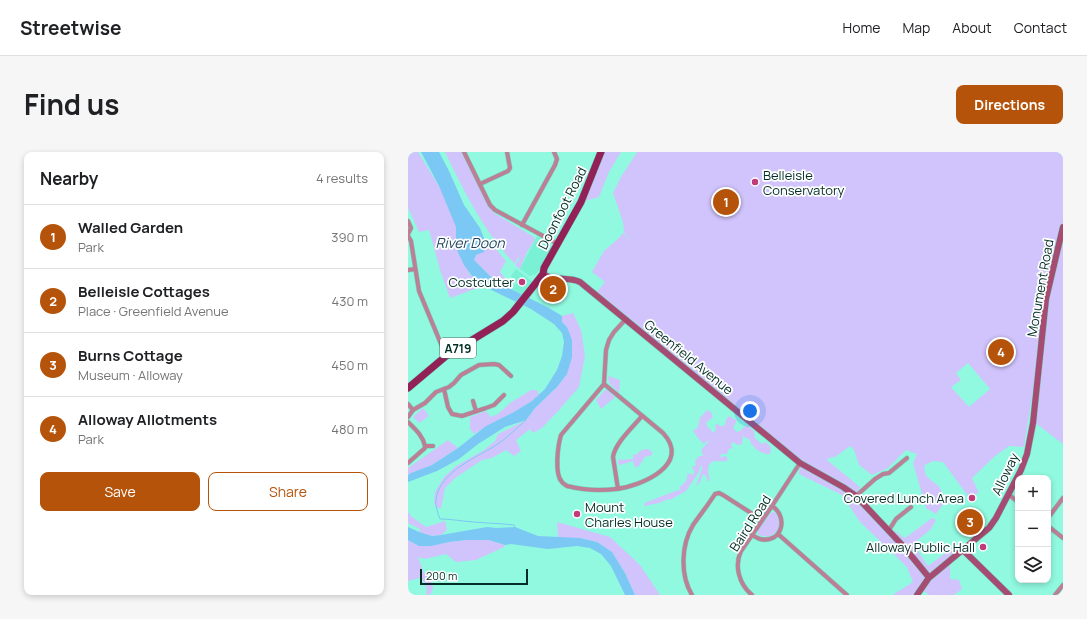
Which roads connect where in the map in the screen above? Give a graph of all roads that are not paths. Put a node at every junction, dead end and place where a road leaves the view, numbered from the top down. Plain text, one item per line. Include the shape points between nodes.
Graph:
1 (464, 152) edge
2 (507, 152) edge
3 (601, 152) edge
4 (556, 153) edge
5 (480, 184) junction
6 (408, 221) edge
7 (522, 225) junction
8 (1063, 227) edge
9 (408, 235) edge
10 (558, 244) junction
11 (415, 268) junction
12 (408, 270) edge
13 (543, 274) junction
14 (626, 320) junction
15 (446, 356) junction
16 (510, 376) dead end
17 (604, 384) junction
18 (408, 388) edge
19 (444, 389) junction
20 (504, 395) dead end
21 (473, 401) dead end
22 (408, 404) edge
23 (413, 410) junction
24 (476, 411) junction
25 (408, 416) edge
26 (642, 416) junction
27 (408, 422) edge
28 (1033, 423) joint
29 (426, 446) junction
30 (433, 446) dead end
31 (907, 458) dead end
32 (408, 463) edge
33 (800, 463) junction
34 (618, 489) junction
35 (1008, 494) junction
36 (856, 496) junction
37 (1063, 498) edge
38 (1015, 500) edge
39 (772, 506) junction
40 (911, 507) dead end
41 (1051, 514) edge
42 (762, 520) junction
43 (1051, 528) edge
44 (889, 530) junction
45 (778, 534) junction
46 (752, 535) junction
47 (1063, 538) edge
48 (963, 550) junction
49 (929, 577) junction
50 (1063, 585) edge
51 (1057, 594) edge
52 (692, 595) edge
53 (752, 595) edge
54 (847, 595) edge
55 (917, 595) edge
56 (1009, 595) edge

1 - 5 street
2 - 5 street via 510,168
3 - 10 main road, Doonfoot Road / A719 via 581,202
4 - 7 street via 555,165
5 - 7 street via 495,210
6 - 9 street via 411,228
7 - 10 street
8 - 28 street, Monument Road via 1046,299
9 - 11 street
10 - 13 main road, Doonfoot Road / A719
11 - 12 street
11 - 15 street via 421,298
13 - 14 street, Greenfield Avenue via 547,277 580,282
13 - 15 main road, A719 via 513,312 495,327
14 - 17 street via 609,340
14 - 33 street, Greenfield Avenue
15 - 18 main road, A719
16 - 19 street via 499,365 488,363 461,374 454,383
17 - 26 street
17 - 34 street via 561,435 557,472 562,483 567,486 598,490
19 - 23 street via 436,392
19 - 24 street via 452,414 462,416
20 - 24 street via 494,405
21 - 24 street
22 - 23 street
23 - 25 street
26 - 34 street via 619,443 613,456
26 - 34 street via 669,440 672,456 661,471 648,480
27 - 29 street via 419,432
28 - 35 street, Alloway via 1026,460
29 - 30 street
29 - 32 street
31 - 36 street via 889,473 875,479
33 - 36 street, Greenfield Avenue
33 - 39 street, Baird Road
35 - 38 street
35 - 48 street, Alloway via 989,528
36 - 44 street, Greenfield Avenue
37 - 41 street
39 - 42 street, Baird Road
39 - 45 street via 779,512 781,519 782,526
40 - 44 street via 896,519
42 - 46 street, Baird Road
42 - 52 street via 723,495 715,494 688,535 683,564 685,579
43 - 47 street
44 - 49 street, Greenfield Avenue
45 - 46 street via 764,540
45 - 54 street
46 - 53 street, Baird Road via 737,558 741,581
48 - 49 street, Alloway
48 - 56 street
49 - 55 street, Alloway
50 - 51 street

